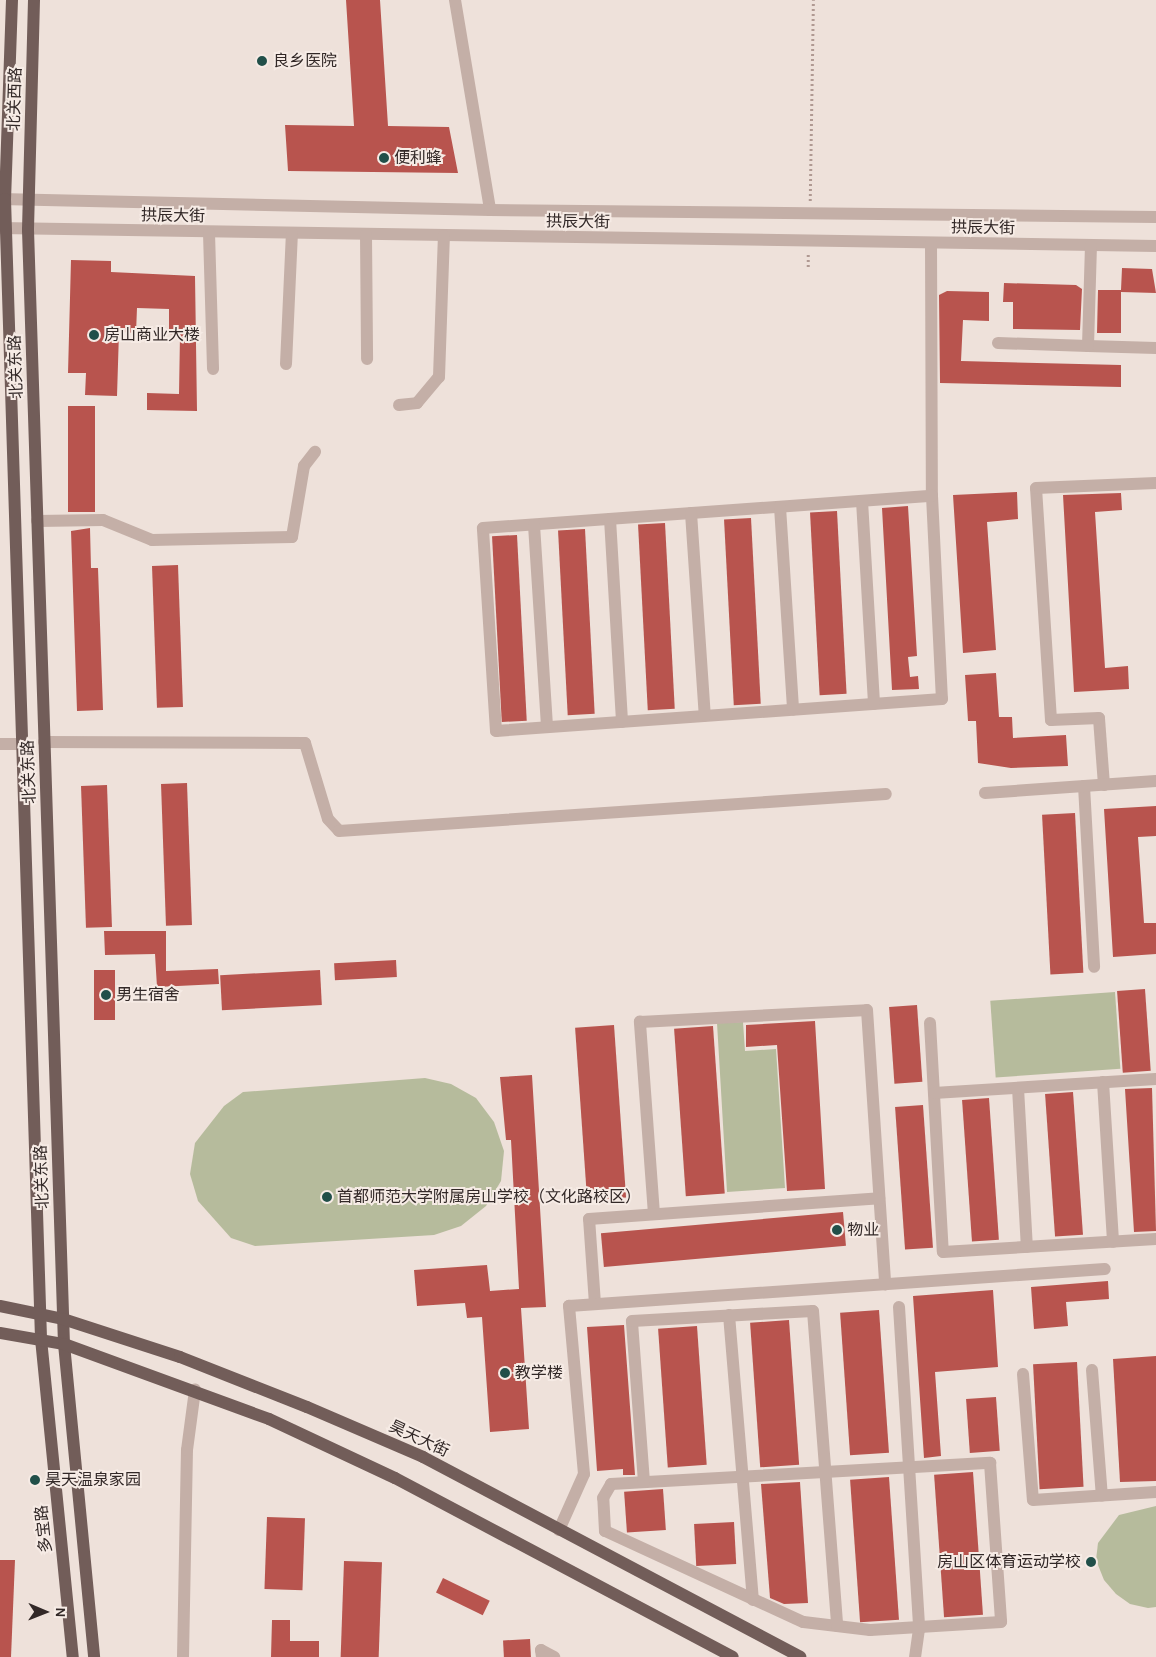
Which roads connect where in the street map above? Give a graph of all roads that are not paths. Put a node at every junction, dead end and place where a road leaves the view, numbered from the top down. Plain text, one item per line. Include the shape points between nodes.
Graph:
1 (12, 0) edge
2 (34, 0) edge
3 (455, 0) edge
4 (2, 199) edge
5 (28, 199) junction
6 (490, 210) junction
7 (1156, 217) edge
8 (3, 228) edge
9 (28, 230) junction
10 (209, 233) junction
11 (292, 234) junction
12 (366, 235) junction
13 (444, 236) junction
14 (931, 243) junction
15 (1091, 246) junction
16 (1156, 246) edge
17 (998, 343) dead end
18 (1088, 346) junction
19 (1156, 348) edge
20 (367, 359) dead end
21 (286, 364) dead end
22 (213, 369) dead end
23 (399, 405) dead end
24 (315, 452) dead end
25 (1156, 482) edge
26 (932, 496) junction
27 (862, 501) junction
28 (780, 507) junction
29 (691, 513) junction
30 (610, 519) junction
31 (37, 521) junction
32 (534, 525) junction
33 (874, 704) junction
34 (793, 710) junction
35 (705, 716) junction
36 (622, 722) junction
37 (547, 727) junction
38 (44, 742) junction
39 (0, 744) edge
40 (25, 744) junction
41 (1156, 781) edge
42 (1104, 785) junction
43 (1084, 786) junction
44 (985, 793) dead end
45 (886, 794) dead end
46 (1094, 967) dead end
47 (930, 1023) dead end
48 (1156, 1079) edge
49 (1103, 1082) junction
50 (1018, 1088) junction
51 (934, 1093) junction
52 (879, 1198) junction
53 (654, 1214) junction
54 (1156, 1239) edge
55 (1113, 1242) junction
56 (1027, 1247) junction
57 (1105, 1270) dead end
58 (885, 1284) junction
59 (595, 1304) junction
60 (0, 1306) edge
61 (899, 1307) dead end
62 (40, 1314) junction
63 (729, 1316) junction
64 (63, 1319) junction
65 (0, 1333) edge
66 (41, 1338) junction
67 (64, 1344) junction
68 (1092, 1370) dead end
69 (1023, 1374) dead end
70 (195, 1390) junction
71 (911, 1467) junction
72 (825, 1472) junction
73 (742, 1476) junction
74 (644, 1482) junction
75 (1156, 1492) edge
76 (1102, 1496) junction
77 (559, 1530) junction
78 (754, 1600) junction
79 (838, 1626) junction
80 (919, 1629) junction
81 (73, 1657) edge
82 (94, 1657) edge
83 (183, 1657) edge
84 (542, 1657) edge
85 (554, 1657) edge
86 (733, 1657) edge
87 (800, 1657) edge
88 (915, 1657) edge

1 - 4 main road, 北关西路
2 - 5 main road, 北关西路
3 - 6 street
4 - 5 street, 拱辰大街
4 - 8 main road, 北关东路
5 - 6 street, 拱辰大街
5 - 9 main road, 北关东路
6 - 7 street, 拱辰大街
8 - 9 street, 拱辰大街
8 - 40 main road, 北关东路
9 - 10 street, 拱辰大街
9 - 31 main road, 北关东路
10 - 11 street, 拱辰大街
10 - 22 street
11 - 12 street, 拱辰大街
11 - 21 street
12 - 13 street, 拱辰大街
12 - 20 street
13 - 14 street, 拱辰大街
13 - 23 street via 439,377 417,403
14 - 15 street, 拱辰大街
14 - 26 street
15 - 16 street, 拱辰大街
15 - 18 street
17 - 18 street
18 - 19 street
24 - 31 street via 304,466 292,537 152,540 103,520
25 - 42 street via 1036,488 1051,720 1100,718
26 - 27 street
26 - 33 street via 942,699
27 - 28 street
27 - 33 street
28 - 29 street
28 - 34 street
29 - 30 street
29 - 35 street
30 - 32 street
30 - 36 street
31 - 38 main road, 北关东路
32 - 37 street
32 - 37 street via 483,528 494,702 496,731
33 - 34 street
34 - 35 street
35 - 36 street
36 - 37 street
38 - 45 street via 304,743 328,819 339,831
38 - 64 main road, 北关东路
39 - 40 street
40 - 62 main road, 北关东路
41 - 42 street
42 - 43 street
43 - 44 street
43 - 46 street
47 - 51 street
48 - 49 street
49 - 50 street
49 - 55 street
50 - 51 street
50 - 56 street
51 - 56 street via 943,1252
52 - 53 street
52 - 53 street via 867,1010 640,1022
52 - 58 street
53 - 59 street via 589,1219
54 - 55 street
55 - 56 street
57 - 58 street
58 - 59 street
59 - 77 street via 570,1306 584,1474
60 - 62 main road, 昊天大街
61 - 71 street
62 - 64 main road, 昊天大街
62 - 66 main road, 北关东路
63 - 72 street via 813,1311
63 - 73 street
63 - 74 street via 632,1321
64 - 67 main road, 北关东路
64 - 77 main road, 昊天大街 via 180,1356 307,1407 423,1457
65 - 66 main road
66 - 67 main road
66 - 81 main road, 多宝路
67 - 70 main road
67 - 82 main road
68 - 76 street
69 - 76 street via 1033,1500
70 - 83 street via 187,1450
70 - 86 main road via 395,1478
71 - 72 street
71 - 80 street
71 - 80 street via 990,1463 1001,1622
72 - 73 street
72 - 79 street
73 - 74 street
73 - 78 street
74 - 78 street via 611,1484 603,1498 605,1530
75 - 76 street
77 - 87 main road, 昊天大街
78 - 79 street via 803,1622
79 - 80 street
80 - 88 street
84 - 85 street via 541,1650

